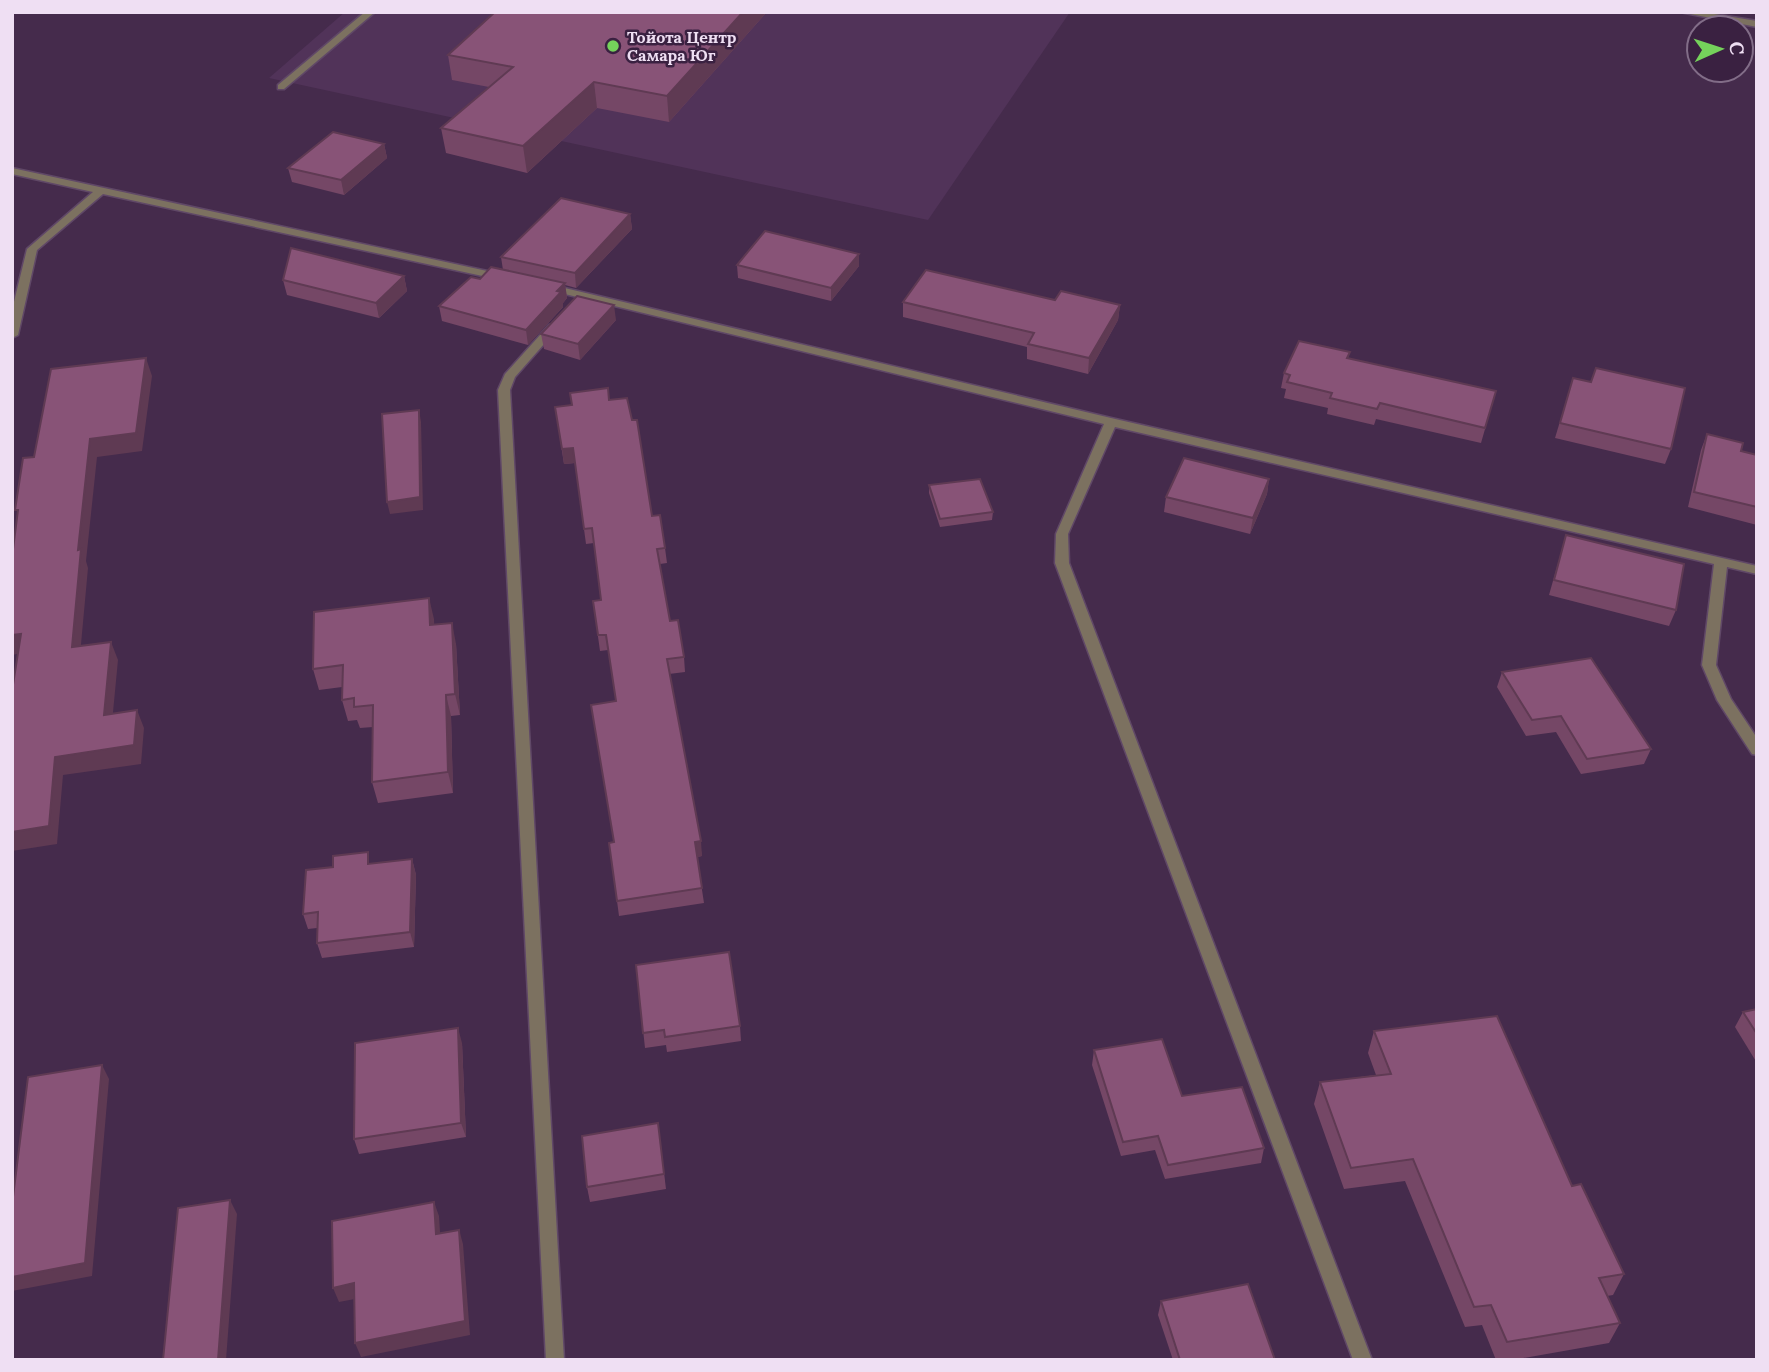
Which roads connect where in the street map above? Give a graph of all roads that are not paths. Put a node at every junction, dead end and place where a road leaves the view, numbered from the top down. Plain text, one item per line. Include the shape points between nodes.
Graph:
1 (371, 12) edge
2 (1684, 12) edge
3 (1757, 24) edge
4 (281, 87) dead end
5 (12, 171) edge
6 (99, 192) junction
7 (516, 280) edge
8 (530, 283) edge
9 (574, 305) junction
10 (12, 335) edge
11 (1111, 422) junction
12 (1721, 561) junction
13 (1757, 570) edge
14 (1757, 750) edge
15 (555, 1360) edge
16 (1363, 1360) edge

1 - 4 street
2 - 3 street
5 - 6 street
6 - 7 street
6 - 10 street via 32,249
8 - 9 street
9 - 11 street
9 - 15 street via 509,376 504,390
11 - 12 street
11 - 16 street via 1062,534 1062,563
12 - 13 street
12 - 14 street via 1709,665 1724,700

